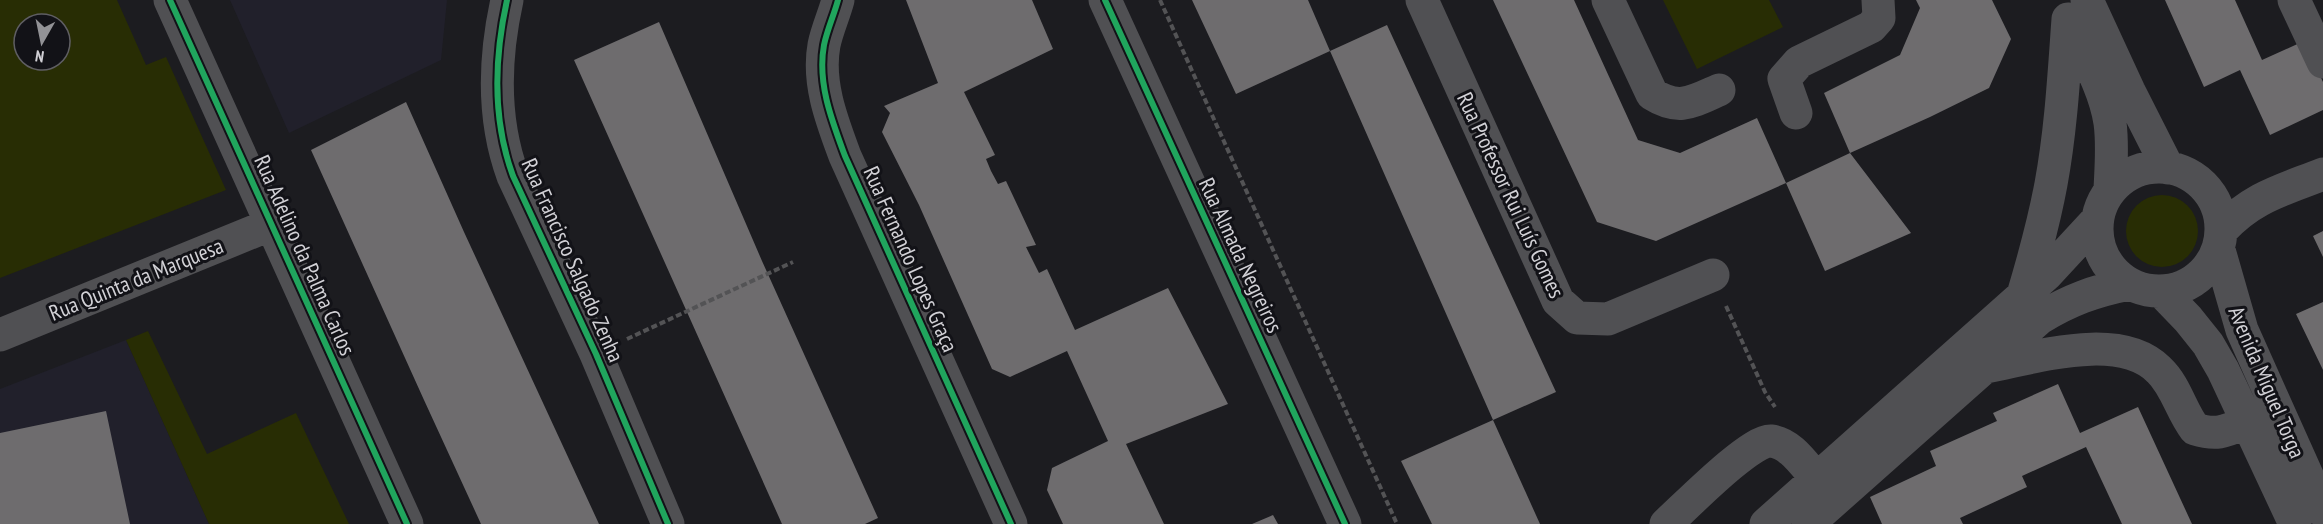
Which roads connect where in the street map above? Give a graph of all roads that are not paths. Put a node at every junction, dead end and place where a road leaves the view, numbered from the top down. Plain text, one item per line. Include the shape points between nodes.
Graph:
1 (170, 0) edge
2 (507, 0) edge
3 (837, 0) edge
4 (1105, 0) edge
5 (1422, 0) edge
6 (1608, 0) edge
7 (1878, 0) edge
8 (2294, 0) edge
9 (2072, 6) edge
10 (2323, 62) edge
11 (1719, 90) dead end
12 (1796, 113) dead end
13 (2168, 168) junction
14 (2323, 174) edge
15 (2206, 188) junction
16 (2110, 189) junction
17 (2260, 199) junction
18 (2097, 221) junction
19 (272, 224) junction
20 (2220, 240) junction
21 (2128, 284) junction
22 (1719, 287) road end
23 (2162, 292) junction
24 (2022, 297) junction
25 (0, 335) edge
26 (1984, 368) junction
27 (2247, 422) junction
28 (1817, 480) junction
29 (2323, 511) edge
30 (407, 524) edge
31 (668, 524) edge
32 (1011, 524) edge
33 (1345, 524) edge
34 (1666, 524) edge
35 (1766, 524) edge
36 (1808, 524) edge
37 (2295, 524) edge

1 - 19 street, Rua Adelino da Palma Carlos
2 - 31 street, Rua Francisco Salgado Zenha via 497,89 505,155
3 - 32 street, Rua Fernando Lopes Graça via 822,62 831,116 845,156
4 - 33 street, Rua Almada Negreiros
5 - 22 street, Rua Professor Rui Luís Gomes via 1558,301 1577,318 1608,319
6 - 11 street via 1652,94 1686,105
7 - 12 street via 1879,18 1871,27 1799,62 1784,79
8 - 10 street
9 - 13 street via 2129,92
9 - 16 street via 2110,121
9 - 24 street via 2051,184
13 - 15 street via 2189,174
13 - 16 street via 2147,168 2126,176
14 - 17 street
15 - 17 street
15 - 20 street via 2220,215
16 - 18 street
17 - 20 street via 2236,215
18 - 21 street via 2097,240 2103,257
18 - 24 street
19 - 25 street, Rua Quinta da Marquesa
19 - 30 street, Rua Adelino da Palma Carlos
20 - 23 street via 2210,267 2196,280 2180,289
20 - 29 street, Avenida Miguel Torga via 2242,330
21 - 23 street
21 - 26 street via 2098,290 2058,307
23 - 27 street, Avenida Miguel Torga via 2208,344
24 - 28 street
26 - 27 street via 2056,354 2107,348 2126,351 2143,357 2159,370 2195,429 2220,434
26 - 36 street
27 - 37 street, Avenida Miguel Torga
28 - 34 street via 1791,450 1773,441 1765,442 1744,453
28 - 35 street

